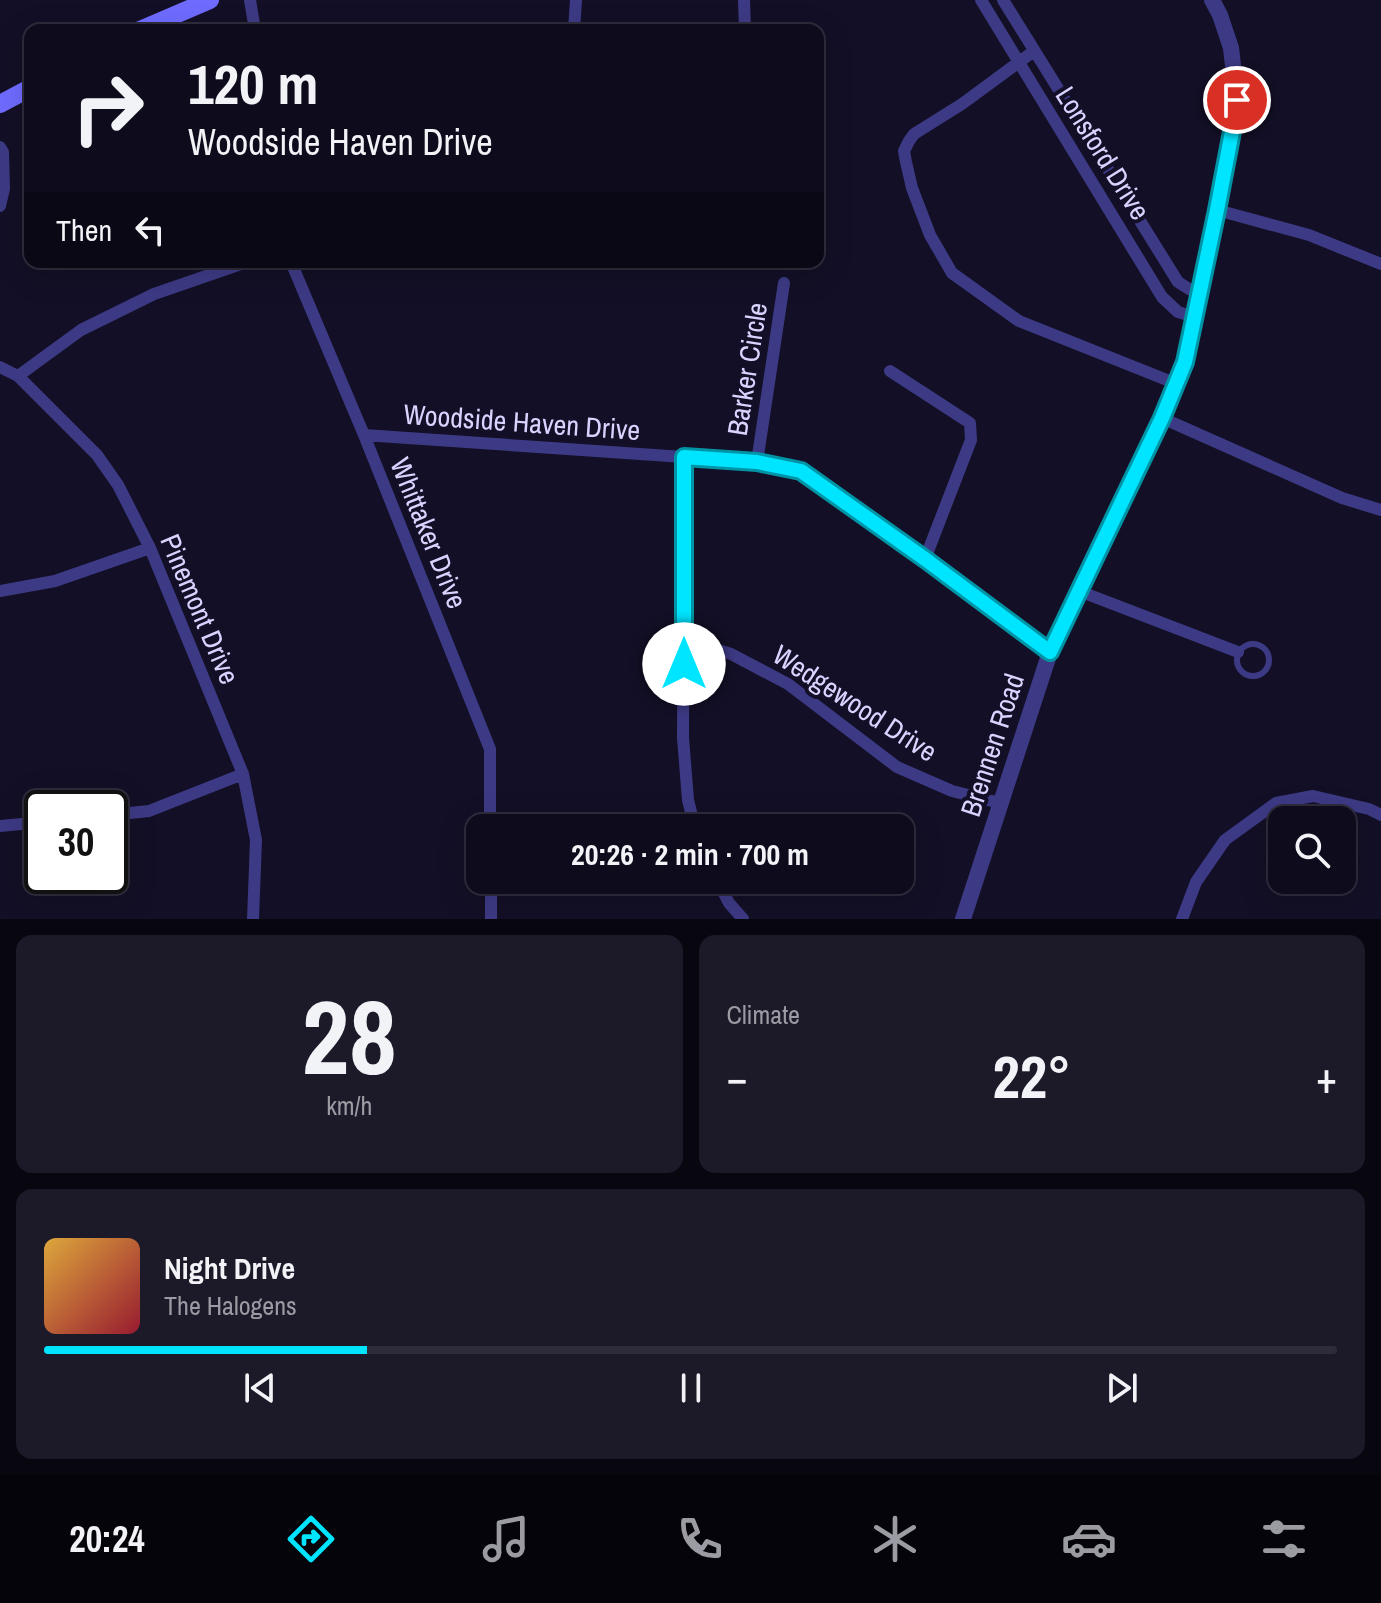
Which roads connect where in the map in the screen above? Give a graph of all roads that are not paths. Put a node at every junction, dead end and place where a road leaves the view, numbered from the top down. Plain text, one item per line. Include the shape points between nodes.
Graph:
1 (210, 0) edge
2 (250, 0) edge
3 (576, 0) edge
4 (744, 0) edge
5 (981, 0) edge
6 (1003, 0) edge
7 (1212, 0) edge
8 (154, 24) edge
9 (254, 24) edge
10 (574, 24) edge
11 (745, 24) edge
12 (1034, 51) junction
13 (1019, 62) junction
14 (24, 91) edge
15 (0, 104) edge
16 (0, 147) edge
17 (0, 206) edge
18 (1217, 210) junction
19 (1381, 264) edge
20 (229, 268) edge
21 (294, 268) edge
22 (784, 283) dead end
23 (1199, 292) junction
24 (1195, 317) junction
25 (0, 367) edge
26 (890, 371) dead end
27 (18, 376) junction
28 (1177, 384) junction
29 (1162, 418) junction
30 (364, 435) junction
31 (684, 457) junction
32 (757, 462) junction
33 (1381, 510) edge
34 (150, 548) junction
35 (925, 559) junction
36 (0, 591) edge
37 (1079, 591) junction
38 (684, 639) junction
39 (1050, 652) junction
40 (1238, 652) junction
41 (243, 774) junction
42 (1000, 803) junction
43 (128, 813) edge
44 (490, 814) edge
45 (692, 814) edge
46 (1381, 815) edge
47 (24, 824) edge
48 (0, 826) edge
49 (491, 894) edge
50 (724, 894) edge
51 (253, 919) edge
52 (491, 919) edge
53 (743, 919) edge
54 (963, 919) edge
55 (1182, 919) edge

1 - 8 main road
2 - 9 street
3 - 10 street
4 - 11 street
5 - 13 street, Lonsford Drive
6 - 12 street, Lonsford Drive
7 - 18 street, Brennen Road via 1231,48 1237,100
12 - 13 street
12 - 23 street, Lonsford Drive via 1178,282
13 - 24 street, Lonsford Drive via 1162,297 1178,312
13 - 28 street via 914,134 904,151 930,235 952,273 1019,321
14 - 15 main road
16 - 17 street
18 - 19 street via 1309,235
18 - 23 street, Brennen Road
20 - 27 street via 154,294 81,330
21 - 30 street, Whittaker Drive
22 - 32 street, Barker Circle
23 - 24 street, Brennen Road
24 - 28 street, Brennen Road
25 - 27 street, Pinemont Drive
26 - 35 street via 970,423 971,440
27 - 34 street, Pinemont Drive via 97,455
28 - 29 street, Brennen Road
29 - 33 street via 1342,498
29 - 37 street, Brennen Road
30 - 31 street, Woodside Haven Drive
30 - 44 street, Whittaker Drive via 490,749
31 - 32 street, Woodside Haven Drive
31 - 38 street
32 - 35 street, Woodside Haven Drive via 801,471
34 - 36 street via 55,581
34 - 41 street, Pinemont Drive
35 - 39 street, Woodside Haven Drive
37 - 39 street, Brennen Road
37 - 40 street
38 - 42 street, Wedgewood Drive via 731,654 788,684 897,767 952,791
38 - 45 street via 683,738
39 - 42 street, Brennen Road
40 - 40 lane via 1254,643 1262,645 1270,662 1256,676 1244,674 1237,666
41 - 43 street via 149,811
41 - 51 street, Pinemont Drive via 256,840
42 - 54 street, Brennen Road
46 - 55 street via 1313,796 1276,803 1225,840 1196,882
47 - 48 street
49 - 52 street
50 - 53 street

